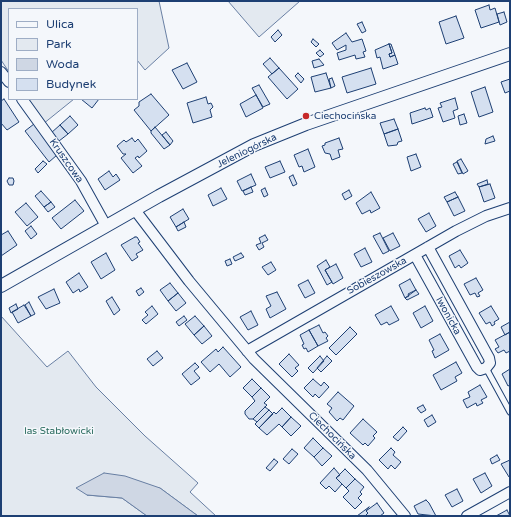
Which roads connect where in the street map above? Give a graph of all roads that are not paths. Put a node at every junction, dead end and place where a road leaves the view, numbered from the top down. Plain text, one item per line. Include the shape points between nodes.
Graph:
1 (510, 54) edge
2 (1, 72) edge
3 (8, 81) edge
4 (23, 100) edge
5 (510, 208) edge
6 (135, 210) junction
7 (106, 226) junction
8 (428, 247) junction
9 (415, 255) junction
10 (1, 286) edge
11 (247, 351) junction
12 (486, 368) junction
13 (510, 412) edge
14 (510, 492) edge
15 (406, 516) edge
16 (467, 516) edge

1 - 6 street, Jeleniogórska via 306,124 254,145
2 - 3 street
4 - 7 street, Kruszcowa via 81,181
5 - 8 street, Sobieszowska via 486,216
6 - 7 street, Jeleniogórska
6 - 11 street, Ciechocińska
7 - 10 street, Jeleniogórska
8 - 9 street, Sobieszowska
8 - 12 street, Iwonicka via 489,358 490,363
9 - 11 street, Sobieszowska via 258,342
9 - 12 street, Iwonicka via 477,367 480,370
11 - 15 street, Ciechocińska via 367,470
12 - 13 lane, Iwonicka
14 - 16 street

